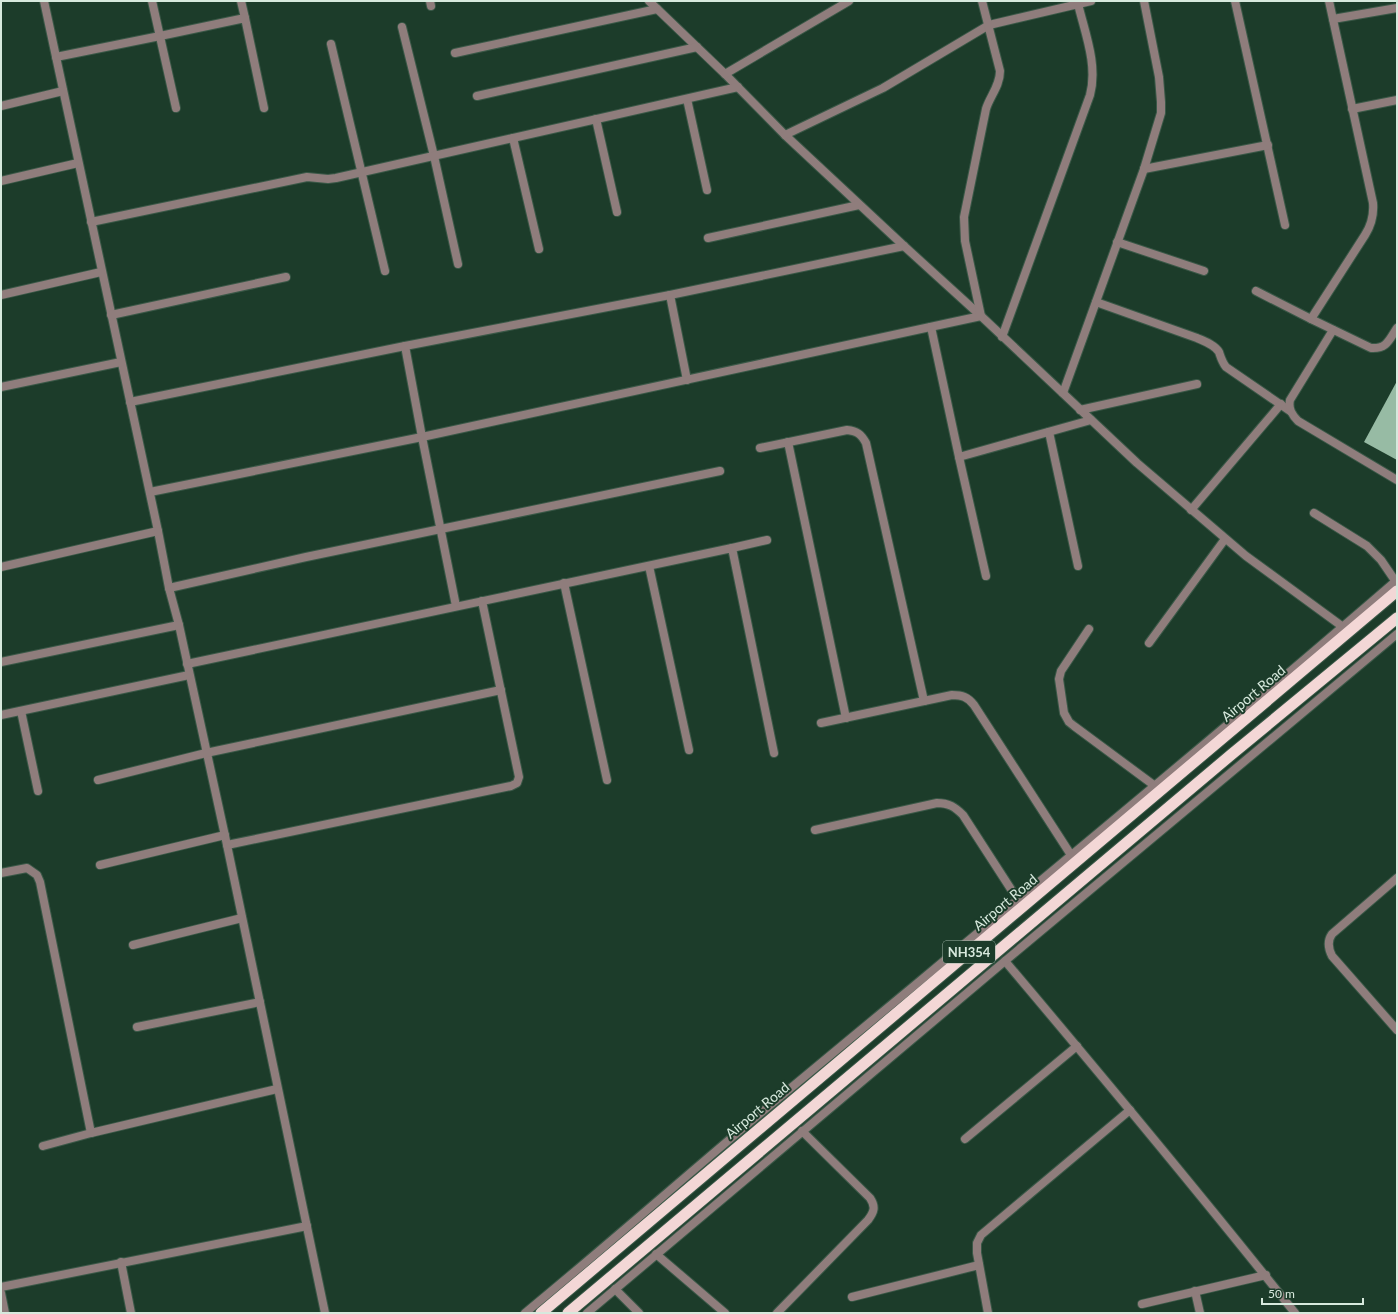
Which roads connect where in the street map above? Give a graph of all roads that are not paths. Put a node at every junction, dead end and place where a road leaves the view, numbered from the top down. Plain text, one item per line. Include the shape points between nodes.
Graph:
1 (44, 1) edge
2 (152, 1) edge
3 (241, 1) edge
4 (649, 1) edge
5 (849, 1) edge
6 (982, 1) edge
7 (1091, 1) edge
8 (1144, 1) edge
9 (1235, 1) edge
10 (1329, 1) edge
11 (840, 3) edge
12 (1078, 4) junction
13 (1397, 8) edge
14 (657, 9) junction
15 (245, 18) junction
16 (1333, 19) junction
17 (989, 25) junction
18 (402, 27) dead end
19 (160, 36) junction
20 (331, 44) dead end
21 (697, 47) junction
22 (455, 53) dead end
23 (56, 57) junction
24 (725, 74) junction
25 (738, 87) junction
26 (63, 91) junction
27 (477, 96) dead end
28 (687, 99) junction
29 (1397, 100) edge
30 (1, 106) edge
31 (176, 108) dead end
32 (264, 108) dead end
33 (1352, 109) junction
34 (596, 119) junction
35 (785, 135) junction
36 (513, 138) junction
37 (1268, 145) junction
38 (434, 156) junction
39 (78, 163) junction
40 (1144, 169) junction
41 (361, 172) junction
42 (1, 181) edge
43 (707, 190) dead end
44 (859, 205) junction
45 (617, 212) dead end
46 (91, 222) junction
47 (1284, 225) dead end
48 (708, 238) dead end
49 (1117, 242) junction
50 (904, 246) junction
51 (540, 249) dead end
52 (458, 264) dead end
53 (384, 271) dead end
54 (1204, 271) dead end
55 (101, 272) junction
56 (286, 277) dead end
57 (1256, 291) dead end
58 (1, 295) edge
59 (670, 295) junction
60 (1096, 302) junction
61 (111, 315) junction
62 (981, 316) junction
63 (1311, 320) junction
64 (931, 327) junction
65 (1397, 328) edge
66 (1333, 330) junction
67 (1002, 337) junction
68 (405, 346) junction
69 (121, 362) junction
70 (687, 380) junction
71 (1197, 384) dead end
72 (1, 387) edge
73 (1063, 393) junction
74 (130, 402) junction
75 (1280, 404) junction
76 (1080, 410) junction
77 (1290, 411) junction
78 (1091, 420) junction
79 (1049, 432) junction
80 (422, 437) junction
81 (788, 442) junction
82 (760, 448) dead end
83 (959, 457) junction
84 (720, 470) dead end
85 (1397, 480) edge
86 (150, 492) junction
87 (1191, 510) junction
88 (1314, 513) dead end
89 (440, 529) junction
90 (158, 531) junction
91 (1225, 539) junction
92 (767, 540) dead end
93 (732, 548) junction
94 (649, 566) junction
95 (1078, 566) dead end
96 (1, 567) edge
97 (986, 576) dead end
98 (564, 583) junction
99 (1397, 584) edge
100 (169, 588) junction
101 (482, 601) junction
102 (456, 606) junction
103 (1397, 618) edge
104 (179, 625) junction
105 (1343, 627) junction
106 (1089, 629) dead end
107 (1397, 634) edge
108 (1149, 643) dead end
109 (1, 662) edge
110 (187, 664) junction
111 (190, 675) junction
112 (501, 690) junction
113 (924, 701) junction
114 (21, 711) junction
115 (1, 715) edge
116 (846, 718) junction
117 (821, 723) dead end
118 (689, 750) dead end
119 (774, 753) dead end
120 (206, 754) junction
121 (98, 780) dead end
122 (607, 780) dead end
123 (1155, 786) junction
124 (38, 792) dead end
125 (815, 830) dead end
126 (225, 835) junction
127 (227, 845) junction
128 (1071, 855) junction
129 (100, 865) dead end
130 (1, 873) edge
131 (1397, 878) edge
132 (1018, 900) junction
133 (242, 918) junction
134 (133, 945) dead end
135 (998, 952) junction
136 (1005, 961) junction
137 (260, 1002) junction
138 (137, 1027) dead end
139 (1396, 1027) edge
140 (1076, 1046) junction
141 (277, 1088) junction
142 (1130, 1110) junction
143 (802, 1131) junction
144 (91, 1133) junction
145 (965, 1139) dead end
146 (43, 1146) dead end
147 (307, 1226) junction
148 (656, 1254) junction
149 (121, 1262) junction
150 (979, 1265) junction
151 (1266, 1275) junction
152 (1, 1287) edge
153 (615, 1289) junction
154 (1195, 1291) junction
155 (1, 1293) edge
156 (852, 1297) dead end
157 (1285, 1300) junction
158 (1142, 1304) dead end
159 (5, 1313) edge
160 (131, 1313) edge
161 (325, 1313) edge
162 (524, 1313) edge
163 (541, 1313) edge
164 (568, 1313) edge
165 (587, 1313) edge
166 (640, 1313) edge
167 (725, 1313) edge
168 (777, 1313) edge
169 (988, 1313) edge
170 (1200, 1313) edge
171 (1287, 1313) edge
172 (1295, 1313) edge

1 - 23 street
2 - 19 street
3 - 15 street
4 - 14 street
5 - 11 street
6 - 17 street
7 - 12 street
8 - 40 street via 1159,77 1161,102 1158,123
9 - 37 street
10 - 16 street
11 - 24 street
12 - 17 street
12 - 67 street via 1093,66 1093,85
13 - 16 street
14 - 21 street
14 - 22 street
15 - 19 street
15 - 32 street
16 - 33 street
17 - 35 street via 883,88
17 - 62 street via 1000,78 986,109 964,217 965,241
18 - 38 street
19 - 23 street
19 - 31 street
20 - 41 street
21 - 24 street
21 - 27 street
23 - 26 street
24 - 25 street
25 - 28 street
25 - 35 street
26 - 30 street
26 - 39 street
28 - 34 street
28 - 43 street
29 - 33 street
33 - 63 street via 1374,215 1366,235
34 - 36 street
34 - 45 street
35 - 44 street
36 - 38 street
36 - 51 street
37 - 40 street
37 - 47 street
38 - 41 street
38 - 52 street
39 - 42 street
39 - 46 street
40 - 49 street
41 - 46 street via 328,179 307,177
41 - 53 street
44 - 48 street
44 - 50 street
46 - 55 street
49 - 54 street
49 - 60 street
50 - 59 street
50 - 62 street
55 - 58 street
55 - 61 street
56 - 61 street
57 - 63 street
59 - 68 street
59 - 70 street
60 - 73 street
60 - 75 street via 1211,345 1226,367
61 - 69 street
62 - 64 street
62 - 67 street
63 - 66 street
64 - 70 street
64 - 83 street
65 - 66 street via 1386,345 1377,348 1371,348
66 - 77 street via 1290,400
67 - 73 street
68 - 74 street
68 - 80 street
69 - 72 street
69 - 74 street
70 - 80 street
71 - 76 street
73 - 76 street
74 - 86 street
75 - 77 street
75 - 87 street
76 - 78 street
77 - 85 street via 1298,421
78 - 79 street
78 - 87 street
79 - 83 street
79 - 95 street
80 - 86 street
80 - 89 street
81 - 82 street
81 - 113 street via 846,430 855,430 862,435 866,443
81 - 116 street
83 - 97 street
84 - 89 street
86 - 90 street
87 - 91 street
88 - 99 street via 1367,546
89 - 100 street
89 - 102 street
90 - 96 street
90 - 100 street
91 - 105 street
91 - 108 street
92 - 93 street
93 - 94 street
93 - 119 street
94 - 98 street
94 - 118 street
98 - 101 street
98 - 122 street
99 - 105 street
99 - 163 highway, Airport Road / NH354
100 - 104 street
101 - 102 street
101 - 112 street
102 - 110 street
103 - 135 highway, NH354
104 - 109 street
104 - 110 street
105 - 123 street
106 - 123 street via 1060,675 1066,718
107 - 136 street
110 - 111 street
111 - 114 street
111 - 120 street
112 - 120 street
112 - 127 street via 519,777 515,785
113 - 116 street
113 - 128 street via 959,695 970,700
114 - 115 street
114 - 124 street
116 - 117 street
120 - 121 street
120 - 126 street
123 - 128 street
125 - 132 street via 945,803 955,807 963,815
126 - 127 street
126 - 129 street
127 - 133 street
128 - 132 street
130 - 144 street via 27,868 37,875 40,882
131 - 139 street via 1332,934 1328,944 1332,956
132 - 162 street
133 - 134 street
133 - 137 street
135 - 136 highway
135 - 164 highway, NH354
136 - 140 street
136 - 143 street
137 - 138 street
137 - 141 street
140 - 142 street
140 - 145 street
141 - 144 street
141 - 147 street
142 - 150 street via 981,1235 977,1243
142 - 151 street
143 - 148 street
143 - 168 street via 870,1198 874,1209 868,1220
144 - 146 street
147 - 149 street
147 - 161 street
148 - 153 street
148 - 167 street
149 - 152 street
149 - 160 street
150 - 156 street
150 - 169 street
151 - 154 street
151 - 157 street
153 - 165 street
153 - 166 street
154 - 158 street
154 - 170 street
155 - 159 street
157 - 171 street
157 - 172 street

